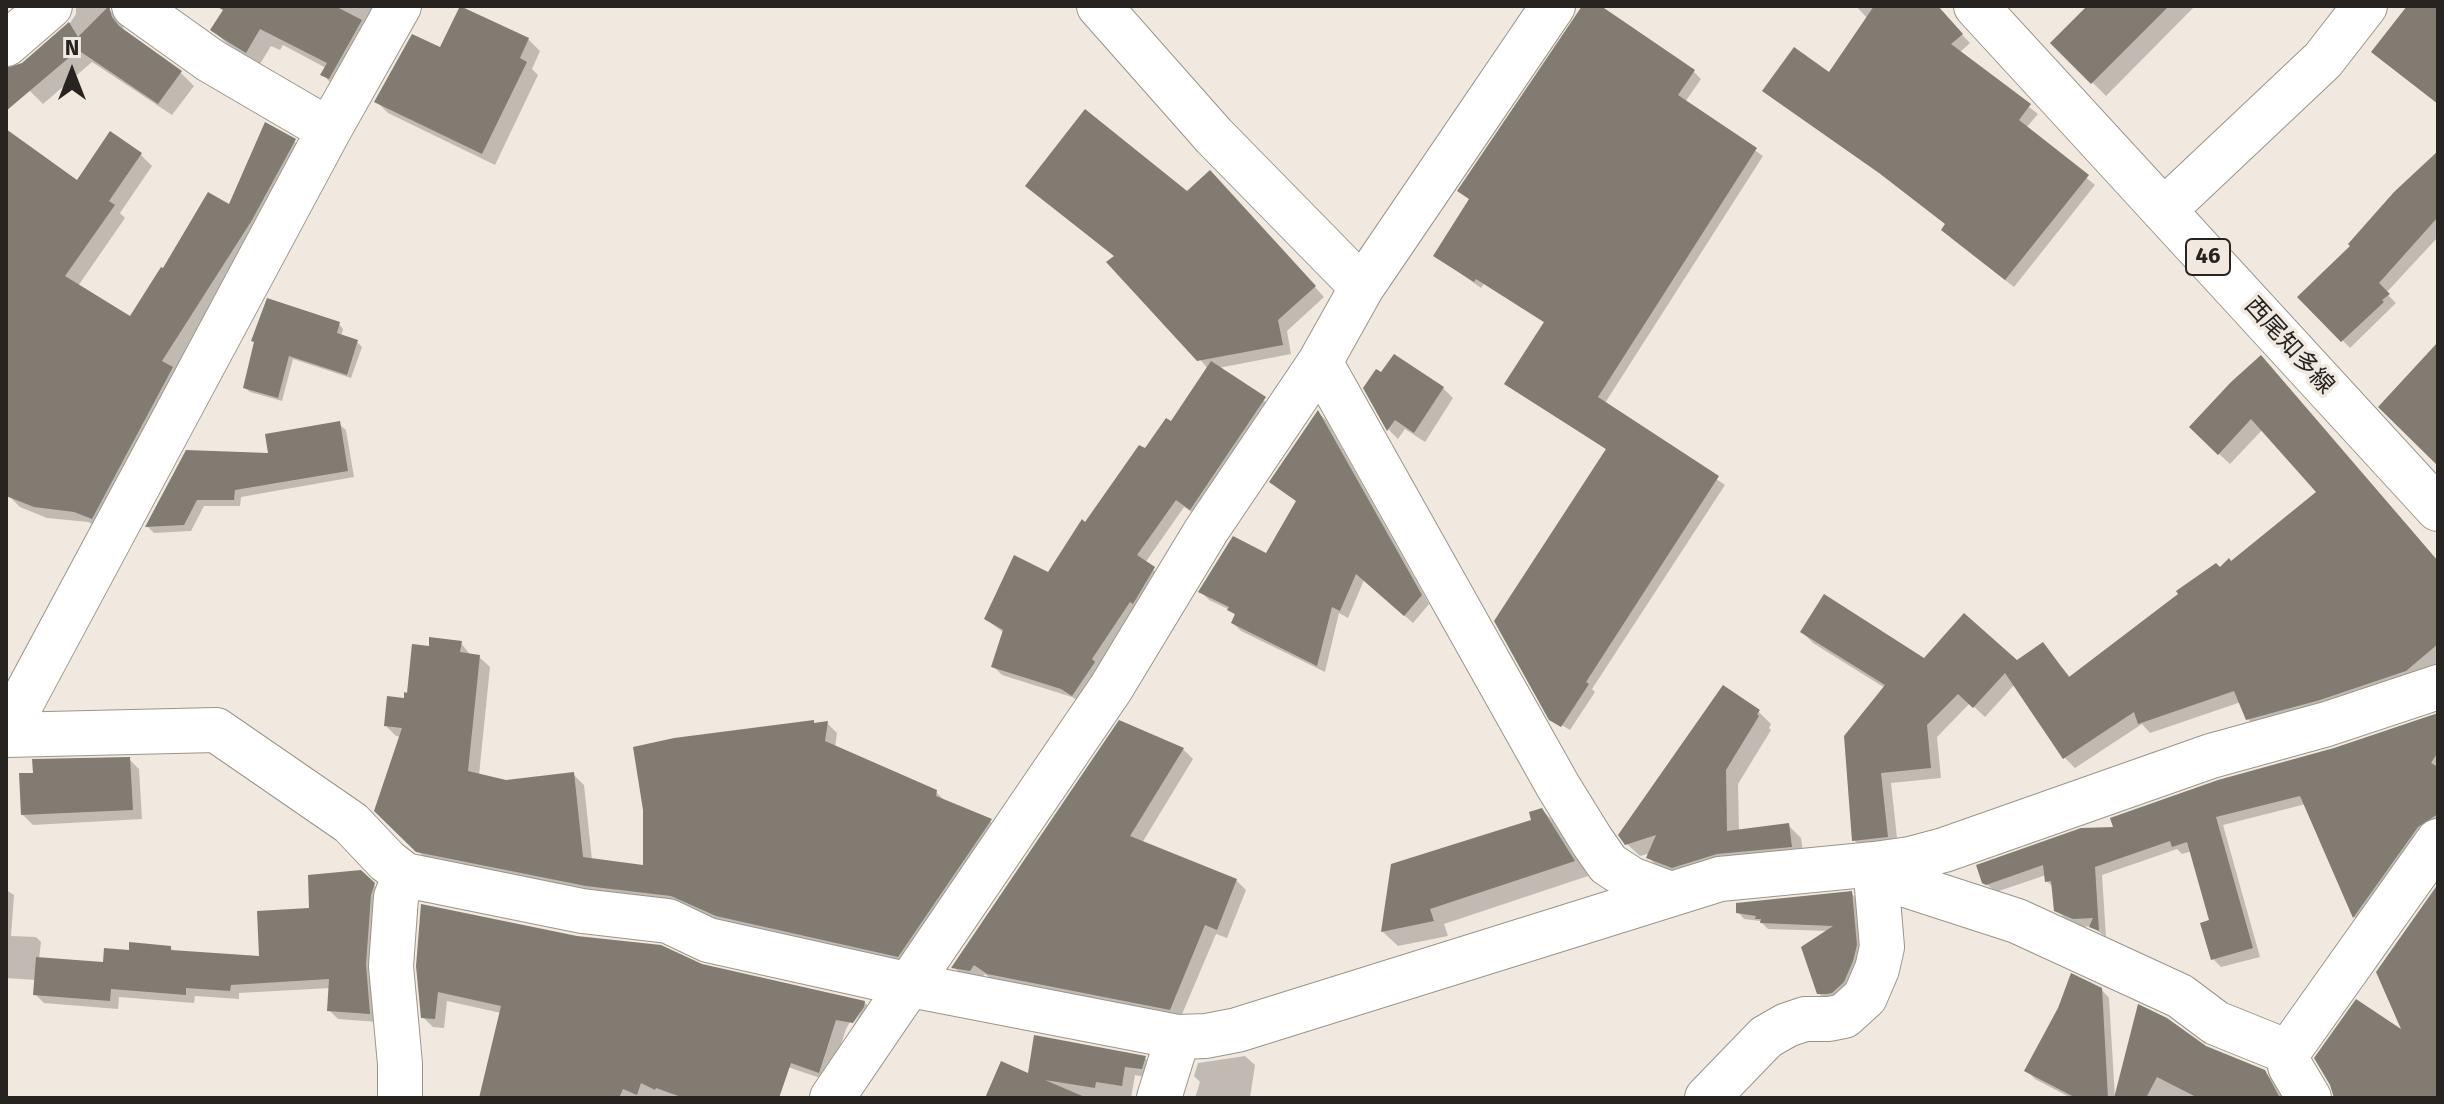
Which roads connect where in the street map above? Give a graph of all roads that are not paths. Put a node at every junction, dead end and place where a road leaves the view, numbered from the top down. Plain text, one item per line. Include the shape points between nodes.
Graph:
1 (50, 6) edge
2 (134, 6) edge
3 (399, 6) edge
4 (1099, 6) edge
5 (1553, 6) edge
6 (1976, 6) edge
7 (2365, 6) edge
8 (6, 44) edge
9 (329, 130) junction
10 (2164, 210) junction
11 (1362, 287) junction
12 (1320, 362) junction
13 (2438, 509) edge
14 (2438, 687) edge
15 (6, 733) edge
16 (2438, 841) edge
17 (1875, 864) junction
18 (405, 875) junction
19 (1671, 894) junction
20 (910, 985) junction
21 (1178, 1037) junction
22 (2288, 1052) junction
23 (400, 1098) edge
24 (832, 1098) edge
25 (1159, 1098) edge
26 (1707, 1098) edge
27 (2309, 1098) edge

1 - 8 street
2 - 9 street via 211,61
3 - 9 street
4 - 11 street via 1214,136
5 - 11 street
6 - 10 street, 西尾知多線 / 46
7 - 10 street via 2323,60
9 - 15 street
10 - 13 street, 西尾知多線 / 46
11 - 12 street
12 - 19 street via 1592,841 1608,864
12 - 20 street via 1206,531 1111,688
14 - 17 street via 2211,756 1944,850
15 - 18 street via 216,730 351,823
16 - 22 street
17 - 19 street via 1720,879
17 - 22 street via 1906,885 2030,927 2180,996 2216,1023
17 - 26 street via 1882,947 1865,997 1844,1016 1805,1019 1766,1037
18 - 20 street via 582,911 668,921 708,940
18 - 23 street via 396,897 391,966
19 - 21 street via 1237,1030
20 - 21 street
20 - 24 street
21 - 25 street
22 - 27 street

